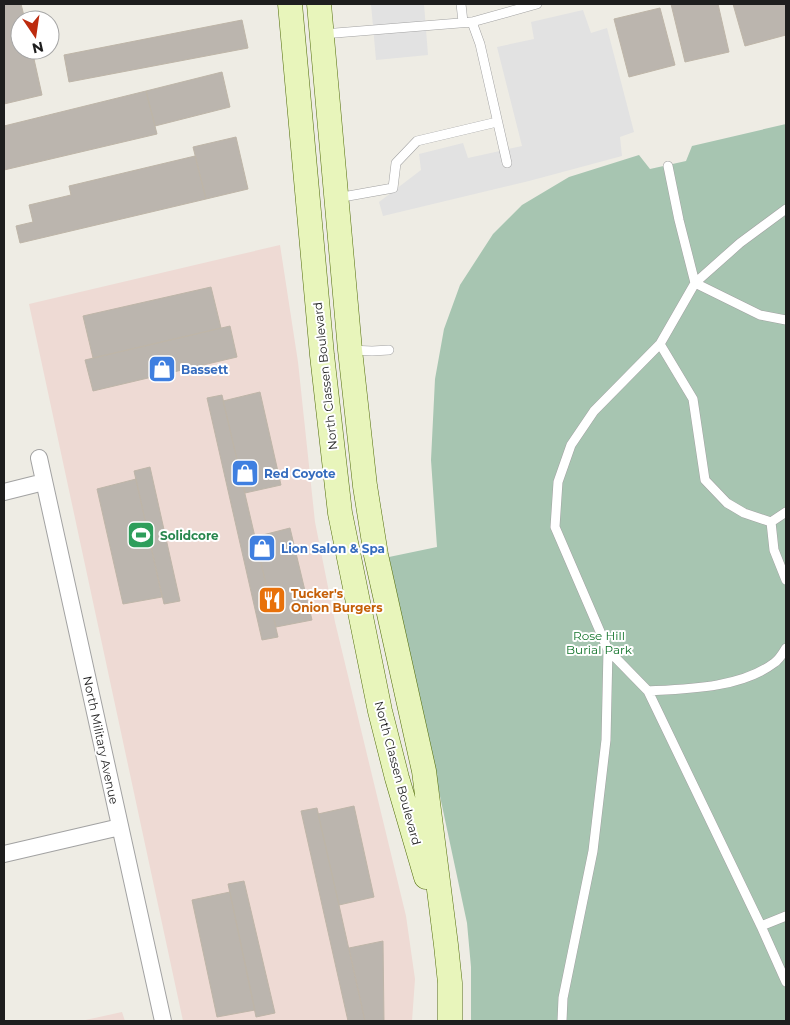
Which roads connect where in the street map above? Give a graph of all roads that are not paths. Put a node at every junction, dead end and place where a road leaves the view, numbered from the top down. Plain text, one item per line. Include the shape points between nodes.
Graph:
1 (290, 4) edge
2 (319, 4) edge
3 (461, 4) edge
4 (537, 4) edge
5 (468, 22) junction
6 (322, 34) junction
7 (293, 37) junction
8 (497, 122) junction
9 (507, 162) dead end
10 (668, 166) dead end
11 (336, 198) junction
12 (786, 208) edge
13 (695, 283) junction
14 (786, 320) edge
15 (660, 344) junction
16 (350, 350) junction
17 (389, 350) dead end
18 (322, 355) junction
19 (39, 458) dead end
20 (44, 482) junction
21 (4, 492) edge
22 (786, 512) edge
23 (770, 522) junction
24 (786, 580) edge
25 (786, 648) edge
26 (608, 650) junction
27 (648, 691) junction
28 (120, 827) junction
29 (4, 854) edge
30 (786, 916) edge
31 (761, 926) junction
32 (446, 945) junction
33 (786, 982) edge
34 (164, 1021) edge
35 (450, 1021) edge
36 (562, 1021) edge

1 - 7 main road, North Classen Boulevard
2 - 6 main road, North Classen Boulevard
3 - 5 lane
4 - 5 lane
5 - 6 lane
5 - 8 lane via 480,44
6 - 7 main road
6 - 11 main road, North Classen Boulevard
7 - 18 main road, North Classen Boulevard
8 - 9 lane
8 - 11 lane via 417,141 396,163 393,188
10 - 13 lane
11 - 16 main road, North Classen Boulevard
12 - 13 lane
13 - 14 lane via 760,316
13 - 15 lane
15 - 23 lane via 694,399 705,480 727,503
15 - 26 lane via 594,411 571,445 558,482 555,527
16 - 17 lane
16 - 18 main road
16 - 32 main road, North Classen Boulevard via 366,495 380,574 424,771
18 - 32 main road, North Classen Boulevard via 340,513 363,632 397,778
19 - 20 street, North Military Avenue
20 - 21 street
20 - 28 street, North Military Avenue
22 - 23 lane
23 - 24 lane via 774,550
25 - 27 lane via 775,662 746,678 704,688
26 - 27 lane
26 - 36 lane via 606,740 593,851 563,998
27 - 31 lane
28 - 29 street
28 - 34 street, North Military Avenue
30 - 31 lane
31 - 33 lane
32 - 35 main road, North Classen Boulevard

